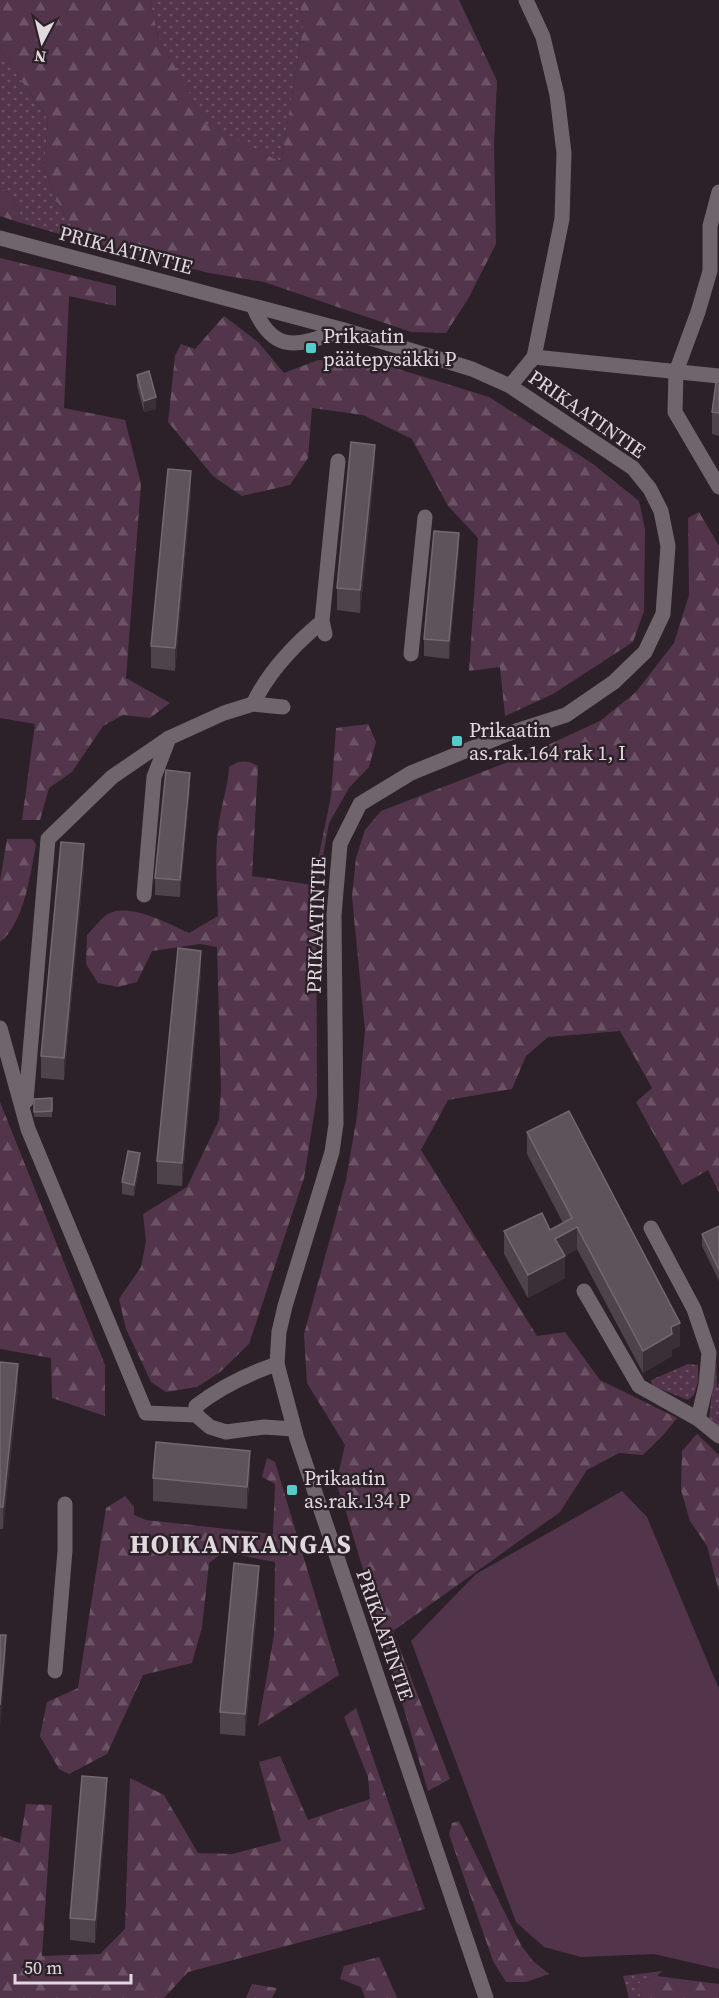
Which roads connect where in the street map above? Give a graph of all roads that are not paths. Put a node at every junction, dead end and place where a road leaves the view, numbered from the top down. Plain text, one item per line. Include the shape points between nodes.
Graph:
1 (526, 0) edge
2 (719, 192) edge
3 (0, 238) edge
4 (253, 306) junction
5 (344, 330) junction
6 (534, 357) junction
7 (676, 372) junction
8 (719, 376) edge
9 (510, 386) junction
10 (338, 461) dead end
11 (714, 471) edge
12 (719, 487) edge
13 (425, 517) dead end
14 (411, 654) dead end
15 (254, 704) junction
16 (283, 706) dead end
17 (169, 738) junction
18 (144, 895) dead end
19 (0, 1028) edge
20 (24, 1113) junction
21 (651, 1227) dead end
22 (584, 1291) dead end
23 (277, 1364) junction
24 (196, 1415) junction
25 (698, 1419) junction
26 (294, 1429) junction
27 (719, 1436) edge
28 (65, 1504) dead end
29 (55, 1671) dead end
30 (486, 1998) edge

1 - 6 street via 543,37 564,153 562,219
2 - 7 street via 710,226 710,271
3 - 4 street, PRIKAATINTIE
4 - 5 street, PRIKAATINTIE
4 - 5 street via 268,334 285,343 302,343
5 - 9 street, PRIKAATINTIE via 472,369
6 - 7 street
6 - 9 street
7 - 8 street
7 - 11 street via 675,412
9 - 23 street, PRIKAATINTIE via 633,468 650,489 662,511 668,546 663,614 645,652 614,682 566,714 411,773 360,804 340,844 334,915 336,1124 332,1152 285,1306
10 - 15 street via 321,629 297,643 260,690
11 - 12 street
13 - 14 street
15 - 16 street
15 - 17 street
17 - 18 street via 154,777
17 - 20 street via 112,777 48,839
19 - 20 street
20 - 24 street via 146,1413
21 - 25 street via 694,1309 709,1353
22 - 25 street via 639,1386
23 - 24 street via 246,1374 217,1390 196,1406
23 - 26 street, PRIKAATINTIE
24 - 26 street via 210,1427 226,1432 264,1427
25 - 27 street
26 - 30 street, PRIKAATINTIE
28 - 29 street

